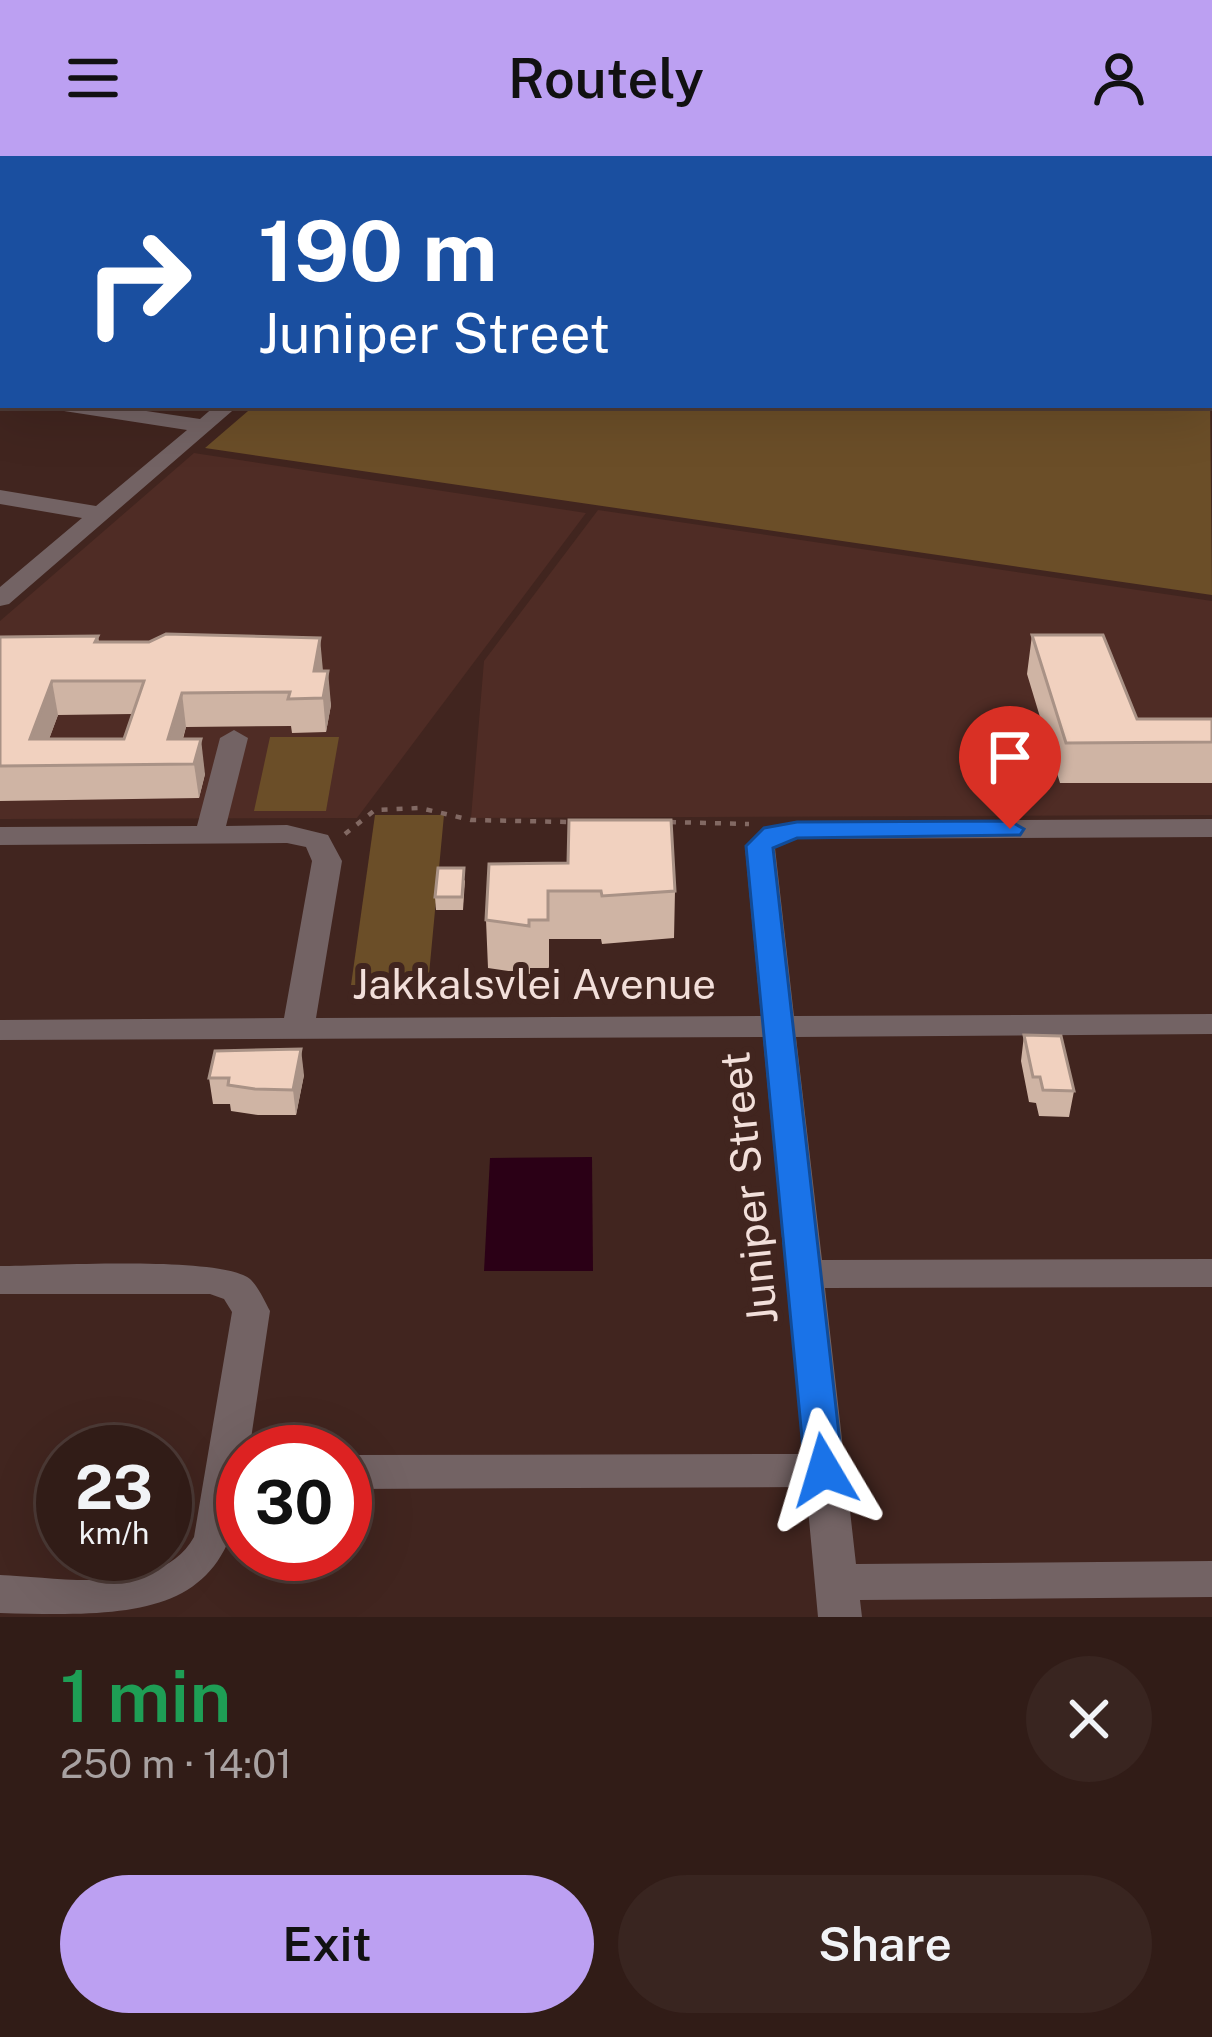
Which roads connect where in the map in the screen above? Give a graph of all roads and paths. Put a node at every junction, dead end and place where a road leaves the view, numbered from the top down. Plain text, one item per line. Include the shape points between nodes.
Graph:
1 (84, 408) edge
2 (225, 408) edge
3 (204, 426) junction
4 (0, 497) edge
5 (101, 514) junction
6 (0, 599) edge
7 (234, 738) dead end
8 (586, 822) edge
9 (655, 822) edge
10 (1212, 829) edge
11 (209, 834) junction
12 (0, 836) edge
13 (769, 836) junction
14 (325, 847) junction
15 (1212, 1024) edge
16 (776, 1027) junction
17 (298, 1029) junction
18 (0, 1030) edge
19 (1212, 1273) edge
20 (802, 1274) junction
21 (0, 1280) edge
22 (239, 1425) edge
23 (824, 1470) junction
24 (372, 1472) edge
25 (216, 1533) edge
26 (1212, 1579) edge
27 (0, 1594) edge
28 (838, 1600) edge

1 - 3 street
2 - 3 street
3 - 5 street
4 - 5 street
5 - 6 street
7 - 11 street
8 - 14 path via 375,810
9 - 13 path via 746,823
10 - 13 street
11 - 12 street
11 - 14 street via 299,835
13 - 16 street, Juniper Street via 758,852
14 - 17 street
15 - 16 street, Jakkalsvlei Avenue
16 - 17 street, Jakkalsvlei Avenue
16 - 20 street, Juniper Street
17 - 18 street, Jakkalsvlei Avenue
19 - 20 street
20 - 23 street, Juniper Street
21 - 22 street via 197,1279 237,1289 251,1311
23 - 24 street
23 - 28 street, Juniper Street
25 - 27 street via 210,1553 175,1586
26 - 28 street

